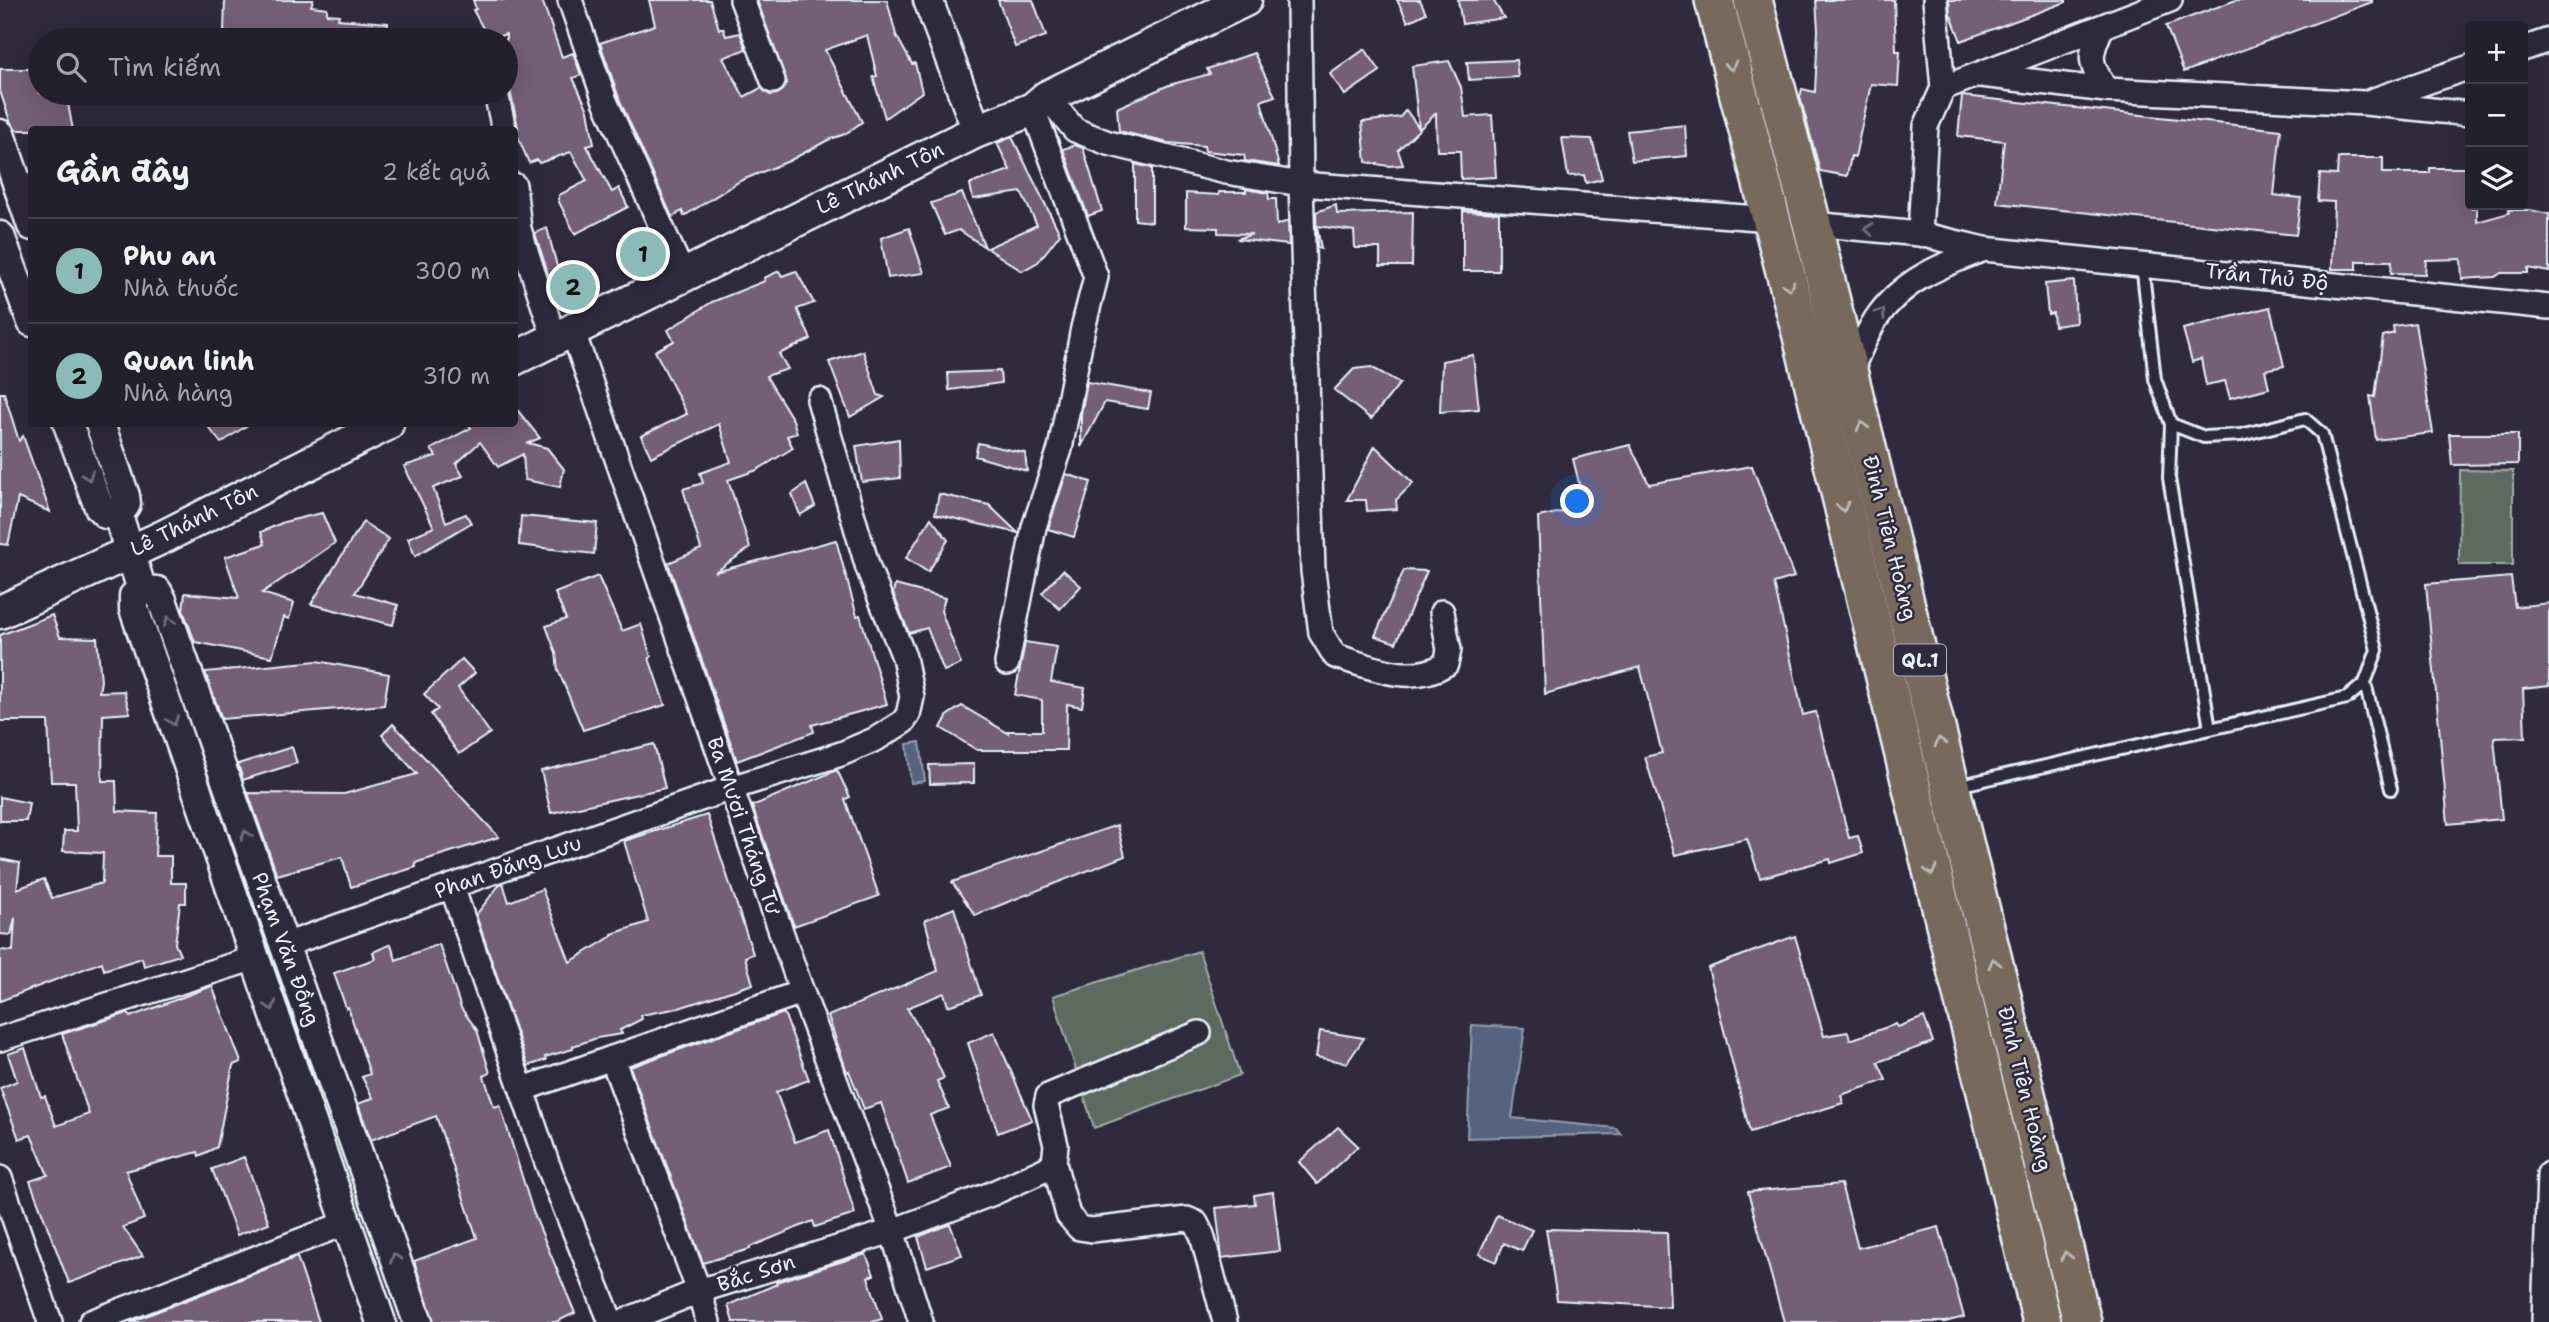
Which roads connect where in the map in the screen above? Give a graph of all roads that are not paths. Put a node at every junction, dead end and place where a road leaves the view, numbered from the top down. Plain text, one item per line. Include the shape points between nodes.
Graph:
1 (570, 0) edge
2 (742, 0) edge
3 (928, 0) edge
4 (1245, 0) edge
5 (1299, 0) edge
6 (1714, 0) edge
7 (1753, 0) edge
8 (1935, 0) edge
9 (2170, 0) edge
10 (2102, 27) junction
11 (2549, 40) edge
12 (2528, 47) edge
13 (2465, 69) edge
14 (1981, 75) junction
15 (773, 81) dead end
16 (1943, 88) junction
17 (2106, 90) junction
18 (1040, 103) junction
19 (2365, 103) junction
20 (499, 105) edge
21 (2465, 113) edge
22 (503, 126) edge
23 (977, 131) junction
24 (0, 134) edge
25 (8, 183) edge
26 (1301, 184) junction
27 (28, 219) edge
28 (1771, 219) junction
29 (518, 220) edge
30 (1812, 224) junction
31 (1920, 234) junction
32 (0, 236) edge
33 (1984, 249) junction
34 (2142, 264) junction
35 (683, 275) junction
36 (2549, 307) edge
37 (28, 312) edge
38 (563, 334) junction
39 (518, 357) edge
40 (1849, 373) junction
41 (819, 400) dead end
42 (2172, 424) junction
43 (69, 427) edge
44 (101, 427) edge
45 (381, 427) edge
46 (118, 515) junction
47 (131, 551) junction
48 (142, 590) junction
49 (0, 612) edge
50 (1442, 612) dead end
51 (1007, 663) dead end
52 (2365, 683) junction
53 (2210, 729) junction
54 (731, 788) junction
55 (2391, 789) dead end
56 (1954, 800) junction
57 (1919, 821) junction
58 (452, 887) junction
59 (285, 945) junction
60 (255, 958) junction
61 (802, 992) junction
62 (1199, 1034) dead end
63 (0, 1039) edge
64 (612, 1058) junction
65 (523, 1089) junction
66 (1054, 1163) junction
67 (2549, 1174) edge
68 (0, 1178) edge
69 (378, 1208) junction
70 (346, 1223) junction
71 (892, 1231) junction
72 (10, 1237) edge
73 (699, 1291) junction
74 (2546, 1309) edge
75 (50, 1322) edge
76 (91, 1322) edge
77 (381, 1322) edge
78 (418, 1322) edge
79 (611, 1322) edge
80 (622, 1322) edge
81 (708, 1322) edge
82 (921, 1322) edge
83 (1225, 1322) edge
84 (2042, 1322) edge
85 (2082, 1322) edge

1 - 35 street via 604,101
2 - 15 street
3 - 23 street
4 - 18 main road, Lê Thánh Tôn
5 - 26 street
6 -> 28 highway, Đinh Tiên Hoàng / QL.1
7 - 30 highway, Đinh Tiên Hoàng / QL.1
8 - 16 street
9 - 10 street
10 - 14 street
10 - 17 street via 2093,47 2092,67
11 - 12 street
13 - 19 street
14 - 16 street
14 - 17 street
16 - 31 street via 1926,126
17 - 19 street
18 - 23 main road, Lê Thánh Tôn
18 - 26 street via 1075,130 1108,143 1226,172
18 - 51 street via 1096,276 1060,449 1034,527
19 - 21 street
20 - 22 street
23 - 35 main road, Lê Thánh Tôn
24 - 25 street
25 - 27 street
26 - 28 street
26 - 50 street via 1313,571 1321,633 1335,656 1398,674 1422,675 1446,664 1450,650
28 -> 57 highway, Đinh Tiên Hoàng / QL.1
29 - 38 street, Ba Mươi Tháng Tư
31 -> 30 street, Trần Thủ Độ
30 - 40 highway, Đinh Tiên Hoàng / QL.1
31 - 33 street, Trần Thủ Độ
32 - 37 street
33 - 34 street, Trần Thủ Độ
40 -> 33 street via 1890,300 1937,267
34 - 36 street, Trần Thủ Độ
34 - 42 lane via 2155,379
35 - 38 main road, Lê Thánh Tôn
38 - 39 main road, Lê Thánh Tôn
38 - 54 street, Ba Mươi Tháng Tư
56 -> 40 highway, Đinh Tiên Hoàng / QL.1
41 - 54 street, Phan Đăng Lưu via 868,568 904,657 911,706 897,728 876,739
42 - 52 lane via 2204,437 2241,435 2305,419 2322,434 2377,650
42 - 53 lane via 2169,478
43 -> 46 street, Phạm Văn Đồng via 99,507 106,514
44 - 46 street, Phạm Văn Đồng via 125,496 126,504
45 - 47 main road, Lê Thánh Tôn
46 - 47 street, Phạm Văn Đồng
47 - 48 street, Phạm Văn Đồng
47 - 49 main road, Lê Thánh Tôn
59 -> 48 street, Phạm Văn Đồng via 162,600 157,592
48 -> 60 street, Phạm Văn Đồng via 134,596 134,609
52 - 53 lane via 2347,698
52 - 55 lane
53 - 56 lane
54 - 58 street, Phan Đăng Lưu
54 - 61 street, Ba Mươi Tháng Tư
56 - 57 highway
85 -> 56 highway, Đinh Tiên Hoàng / QL.1
57 -> 84 highway, Đinh Tiên Hoàng / QL.1
58 - 59 street, Phan Đăng Lưu
58 - 65 street
59 - 60 street
59 - 69 street, Phạm Văn Đồng
60 - 63 street
60 -> 70 street, Phạm Văn Đồng
61 - 64 street
61 - 71 street, Ba Mươi Tháng Tư
62 - 66 street via 1048,1096
64 - 65 street
64 - 73 street
65 - 79 street via 547,1163
66 - 71 street, Bắc Sơn via 991,1194
66 - 83 street via 1068,1215 1079,1228 1187,1219 1196,1223
67 - 74 street
68 - 72 street
69 - 70 street
78 -> 69 street, Phạm Văn Đồng
70 - 76 street
70 - 77 street, Phạm Văn Đồng
71 - 73 street, Bắc Sơn
71 - 82 street, Ba Mươi Tháng Tư
72 - 75 street
73 - 80 street, Bắc Sơn
73 - 81 street

